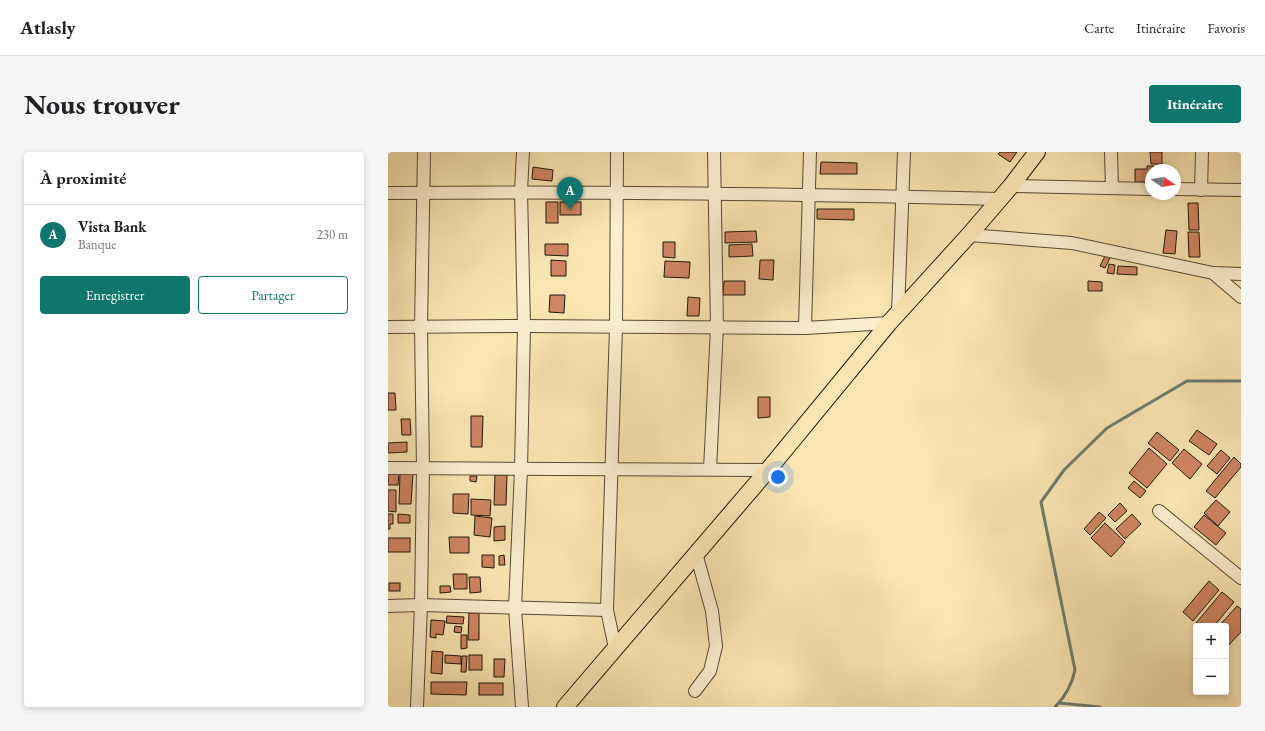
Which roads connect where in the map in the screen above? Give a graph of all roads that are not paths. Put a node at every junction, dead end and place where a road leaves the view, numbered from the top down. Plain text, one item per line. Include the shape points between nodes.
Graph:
1 (424, 152) edge
2 (523, 152) edge
3 (617, 152) edge
4 (714, 152) edge
5 (810, 152) edge
6 (904, 152) edge
7 (1037, 152) edge
8 (1111, 152) edge
9 (1202, 152) edge
10 (1010, 186) junction
11 (1112, 188) junction
12 (1145, 189) edge
13 (1181, 189) edge
14 (1201, 190) junction
15 (1241, 190) edge
16 (521, 191) junction
17 (422, 192) junction
18 (616, 192) junction
19 (388, 193) edge
20 (714, 193) junction
21 (809, 195) junction
22 (902, 197) junction
23 (999, 199) junction
24 (969, 235) junction
25 (1213, 273) junction
26 (1241, 274) edge
27 (1241, 297) edge
28 (894, 318) junction
29 (524, 326) junction
30 (388, 327) edge
31 (421, 327) junction
32 (616, 327) junction
33 (717, 327) junction
34 (805, 328) junction
35 (388, 468) edge
36 (423, 468) junction
37 (521, 469) junction
38 (611, 469) junction
39 (710, 469) junction
40 (768, 470) junction
41 (1159, 511) dead end
42 (696, 553) junction
43 (1241, 578) edge
44 (421, 605) junction
45 (388, 606) edge
46 (515, 608) junction
47 (607, 610) junction
48 (615, 648) junction
49 (695, 691) dead end
50 (417, 707) edge
51 (522, 707) edge
52 (565, 707) edge

1 - 17 street
2 - 16 street
3 - 18 street
4 - 20 street
5 - 21 street
6 - 22 street
7 - 10 main road
8 - 11 street
9 - 14 street
10 - 11 street
10 - 23 main road
11 - 12 street
13 - 14 street
14 - 15 street
16 - 17 street
16 - 18 street
16 - 29 street
17 - 19 street
17 - 31 street
18 - 20 street
18 - 32 street
20 - 21 street
20 - 33 street
21 - 22 street
21 - 34 street
22 - 23 street
22 - 28 street
23 - 24 main road
24 - 25 street via 1072,243
24 - 28 main road
25 - 26 street
25 - 27 street
28 - 34 street
28 - 40 main road
29 - 31 street
29 - 32 street
29 - 37 street
30 - 31 street
31 - 36 street
32 - 33 street
32 - 38 street
33 - 34 street
33 - 39 street
35 - 36 street
36 - 37 street
36 - 44 street
37 - 38 street
37 - 46 street
38 - 39 street
38 - 47 street
39 - 40 street
40 - 42 main road
41 - 43 street
42 - 48 main road
42 - 49 street via 712,611 716,646 710,671
44 - 45 street
44 - 46 street
44 - 50 street
46 - 47 street
46 - 51 street
47 - 48 street
48 - 52 main road

